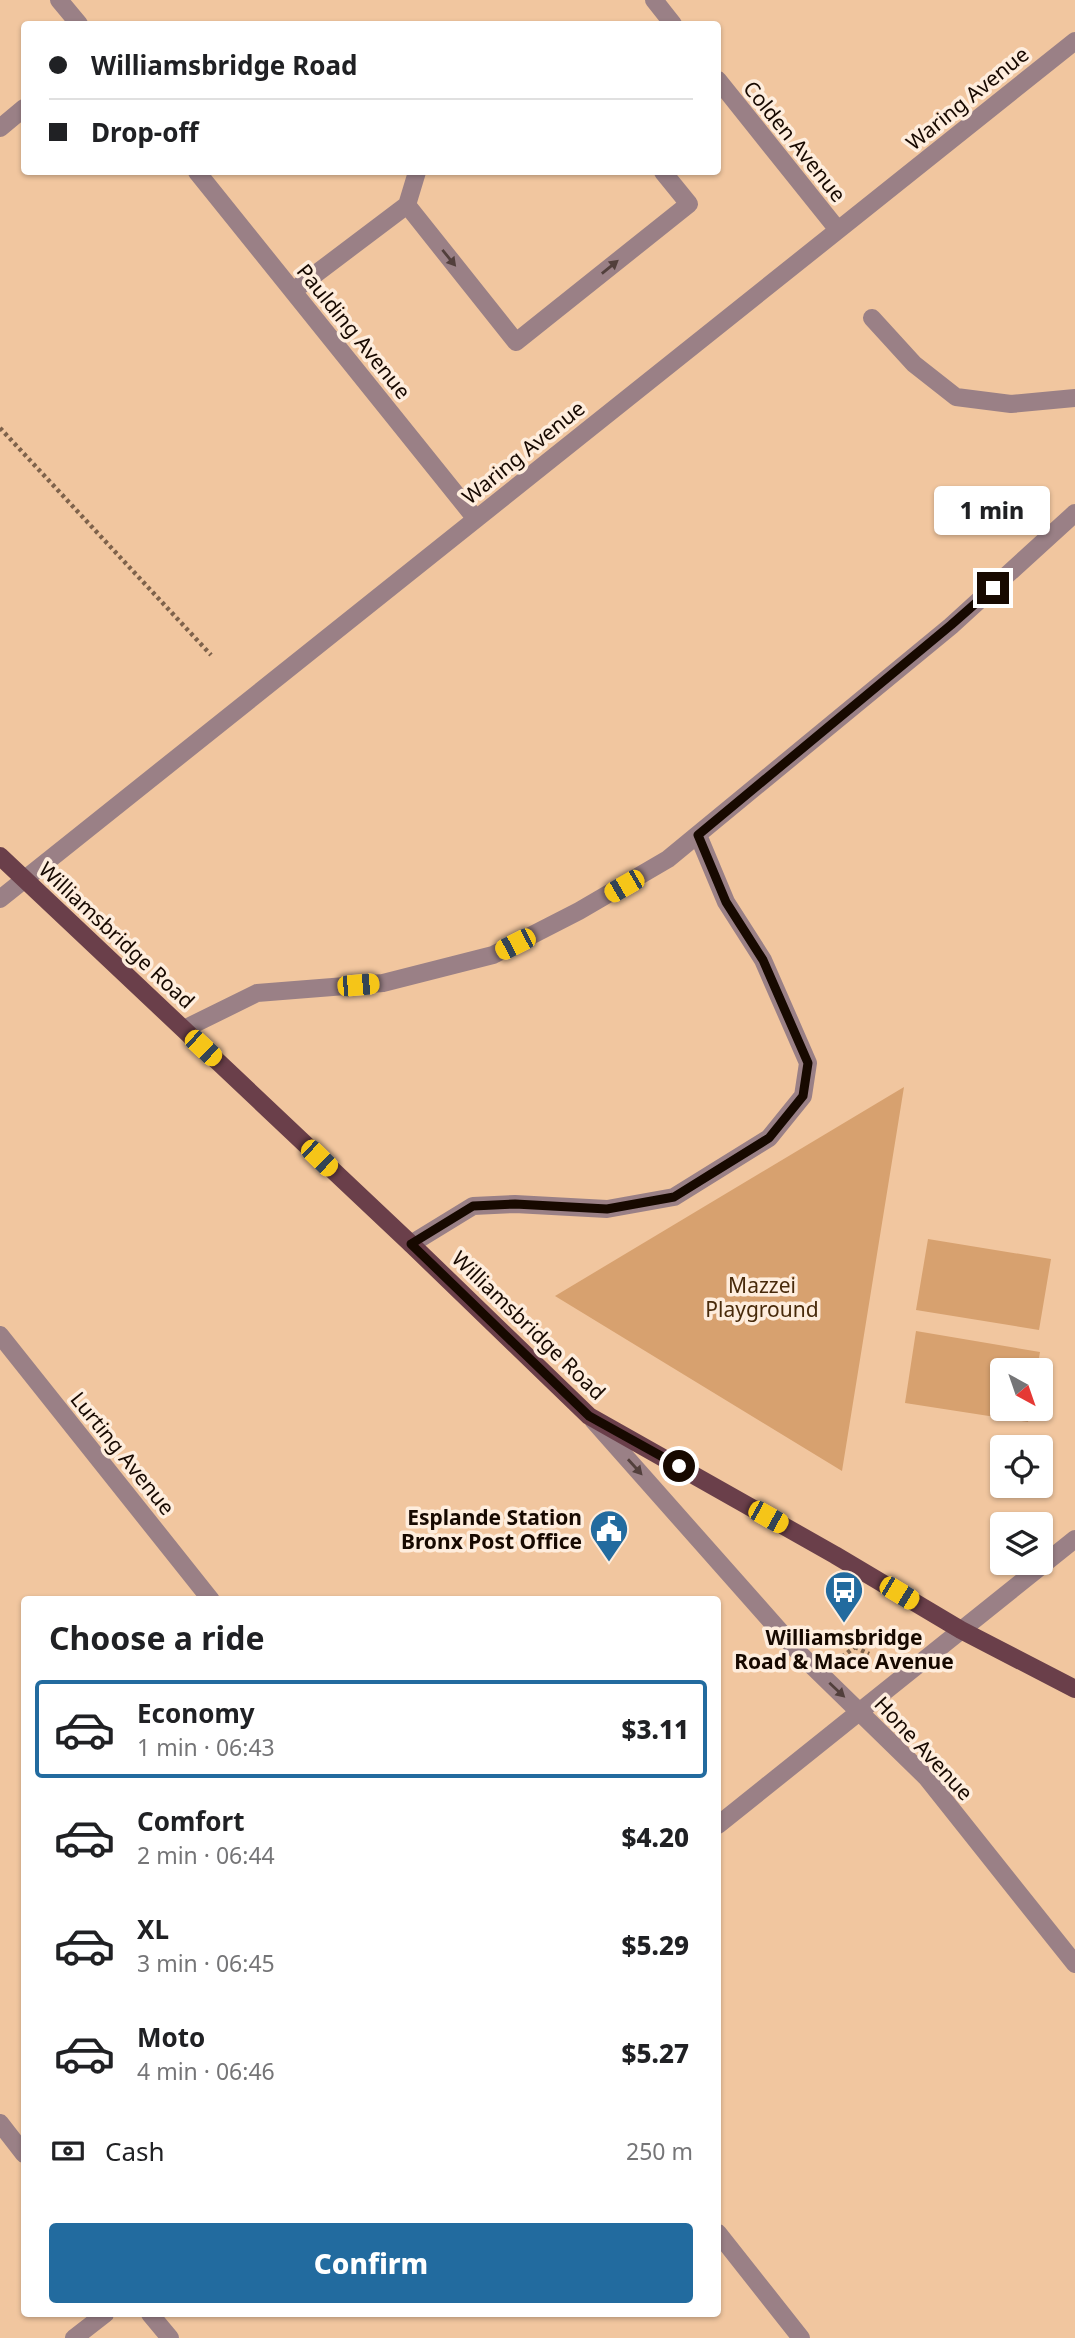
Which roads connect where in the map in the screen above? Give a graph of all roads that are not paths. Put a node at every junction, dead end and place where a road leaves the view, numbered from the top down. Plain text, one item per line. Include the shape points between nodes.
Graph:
1 (59, 0) edge
2 (654, 0) edge
3 (76, 21) edge
4 (671, 21) edge
5 (1075, 41) edge
6 (721, 84) edge
7 (21, 110) edge
8 (0, 128) edge
9 (199, 175) edge
10 (417, 175) edge
11 (665, 175) edge
12 (407, 205) junction
13 (838, 230) junction
14 (293, 291) junction
15 (872, 318) dead end
16 (1075, 398) edge
17 (1075, 513) edge
18 (476, 519) junction
19 (698, 835) junction
20 (0, 856) edge
21 (24, 879) junction
22 (0, 899) edge
23 (184, 1029) junction
24 (411, 1244) junction
25 (0, 1335) edge
26 (589, 1416) junction
27 (1075, 1539) edge
28 (208, 1596) edge
29 (961, 1630) junction
30 (1075, 1689) edge
31 (860, 1712) junction
32 (721, 1823) edge
33 (1075, 1964) edge
34 (0, 2123) edge
35 (21, 2150) edge
36 (721, 2237) edge
37 (101, 2317) edge
38 (152, 2317) edge
39 (74, 2338) edge
40 (170, 2338) edge
41 (801, 2338) edge

1 - 3 street
2 - 4 street
5 - 13 street, Waring Avenue
6 - 13 street, Colden Avenue
7 - 8 street
9 - 14 street, Paulding Avenue
10 - 12 street
12 -> 11 street via 516,342 689,204
12 - 14 street
13 - 18 street, Waring Avenue
14 - 18 street, Paulding Avenue
15 - 16 street via 914,364 956,397 1011,404
17 - 19 street via 951,625
18 - 21 street, Waring Avenue
19 - 23 street via 635,879 493,955 383,983 257,993
19 - 24 street via 726,902 763,960 808,1063 803,1096 769,1138 674,1197 607,1209 473,1206
20 - 21 main road, Williamsbridge Road
21 - 22 street, Waring Avenue
21 - 23 main road, Williamsbridge Road
23 - 24 main road, Williamsbridge Road
24 - 26 main road, Williamsbridge Road
25 - 28 street, Lurting Avenue
26 - 29 main road, Williamsbridge Road
26 -> 31 street, Hone Avenue via 801,1655
27 - 29 street
29 - 30 main road, Williamsbridge Road
29 - 31 street
31 - 32 street
31 - 33 street, Hone Avenue via 926,1777
34 - 35 street
36 - 41 street
37 - 39 street
38 - 40 street

